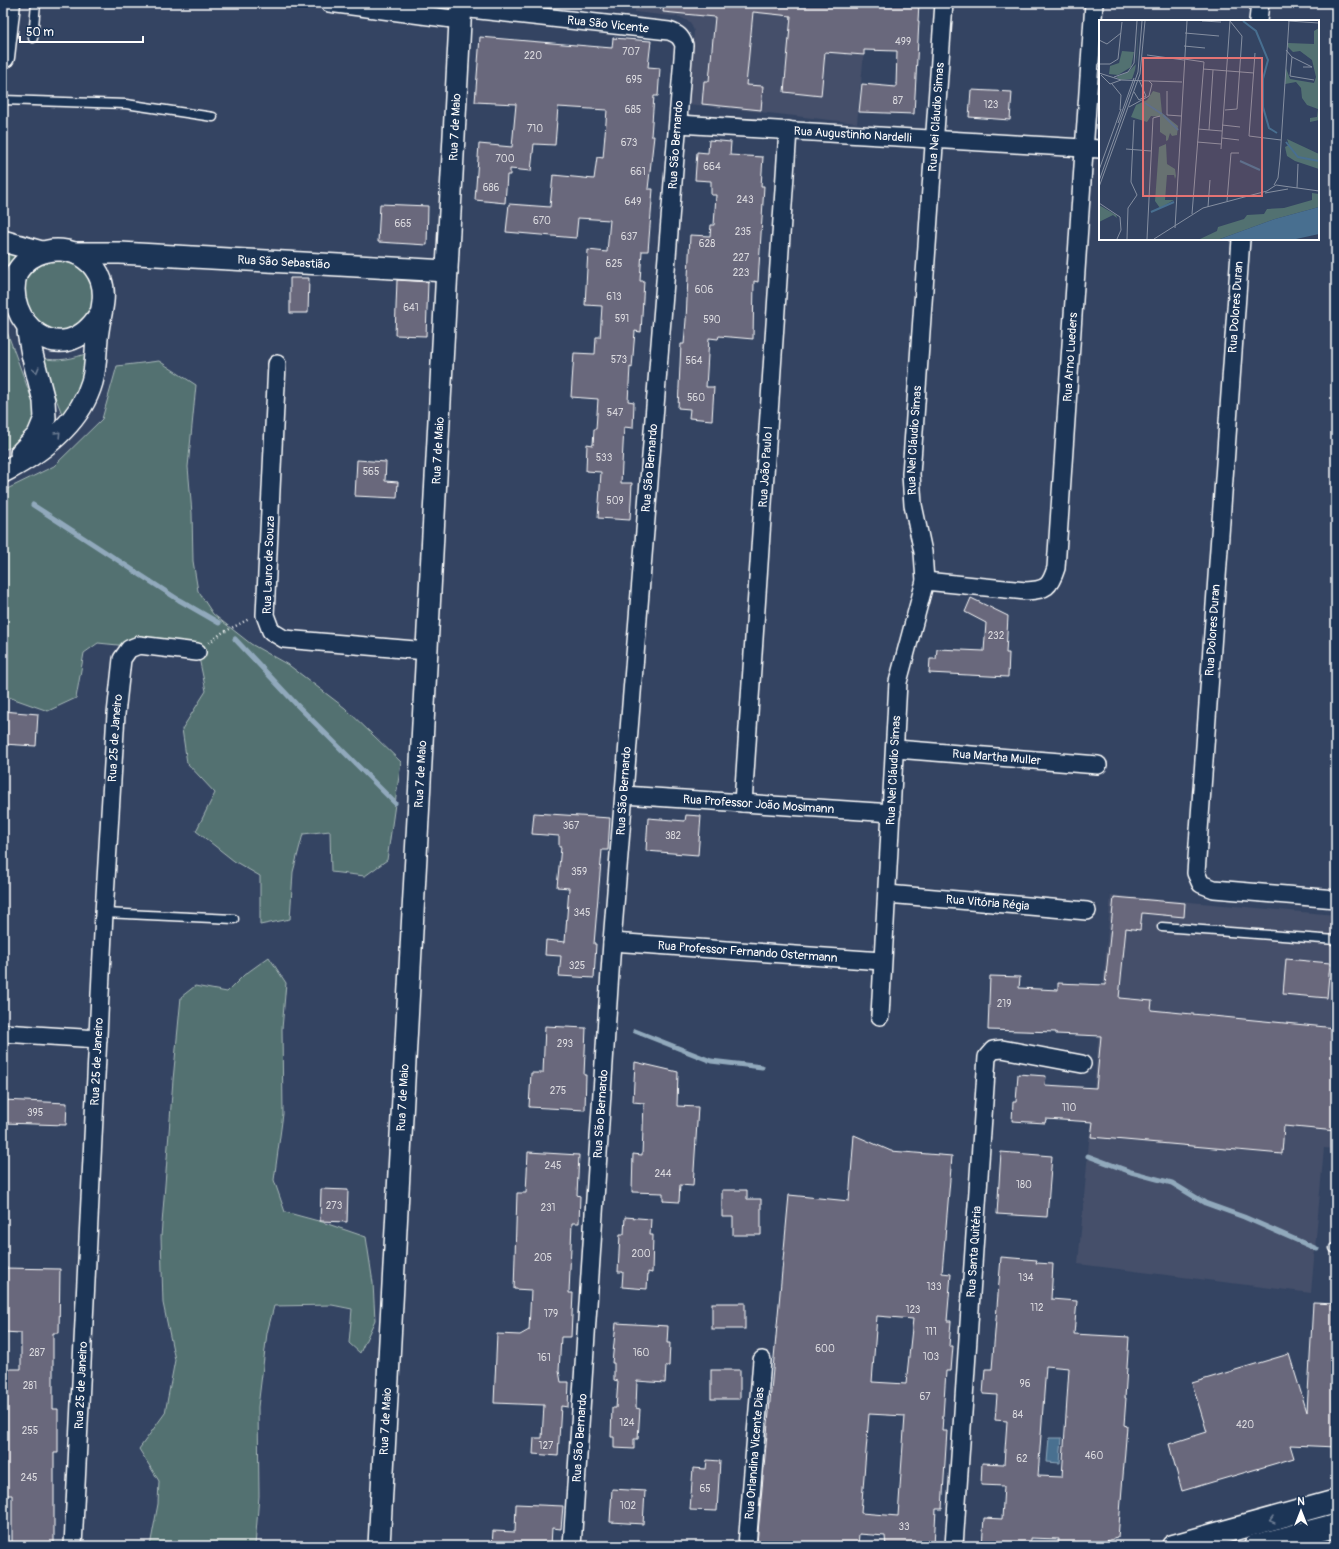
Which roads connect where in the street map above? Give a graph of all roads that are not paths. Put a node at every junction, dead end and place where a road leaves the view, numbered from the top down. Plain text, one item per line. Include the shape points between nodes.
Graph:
1 (9, 3) edge
2 (36, 3) edge
3 (329, 3) edge
4 (944, 3) edge
5 (1094, 3) edge
6 (1260, 3) edge
7 (460, 10) edge
8 (1258, 20) edge
9 (33, 38) dead end
10 (681, 38) joint
11 (3, 57) edge
12 (3, 100) edge
13 (213, 117) dead end
14 (678, 124) junction
15 (788, 130) junction
16 (933, 139) junction
17 (1083, 148) junction
18 (1099, 149) edge
19 (1241, 240) edge
20 (3, 241) edge
21 (42, 252) junction
22 (77, 253) junction
23 (120, 253) junction
24 (447, 271) junction
25 (101, 279) junction
26 (7, 291) edge
27 (100, 314) junction
28 (28, 332) junction
29 (277, 364) dead end
30 (3, 462) edge
31 (3, 472) edge
32 (925, 581) junction
33 (427, 651) junction
34 (197, 652) road end
35 (896, 749) junction
36 (1098, 765) dead end
37 (624, 795) junction
38 (743, 804) junction
39 (892, 813) junction
40 (887, 894) junction
41 (1336, 899) edge
42 (1087, 911) dead end
43 (104, 913) junction
44 (234, 919) dead end
45 (1162, 927) dead end
46 (1336, 940) edge
47 (612, 942) junction
48 (882, 961) junction
49 (880, 1016) dead end
50 (3, 1033) edge
51 (98, 1039) junction
52 (1082, 1064) dead end
53 (762, 1360) dead end
54 (1336, 1502) edge
55 (1336, 1525) edge
56 (73, 1546) edge
57 (379, 1546) edge
58 (572, 1546) edge
59 (747, 1546) edge
60 (954, 1546) edge
61 (1173, 1546) edge
62 (1254, 1546) edge

1 - 11 main road
2 - 9 lane
3 - 7 street, Rua São Vicente
4 - 16 street, Rua Nei Cláudio Simas
5 - 17 street, Rua Arno Lueders
6 - 8 street
7 - 10 street, Rua São Vicente via 669,31
7 - 24 street, Rua 7 de Maio
10 - 14 street, Rua São Bernardo via 684,45
12 - 13 lane via 126,104
14 - 15 street, Rua Augustinho Nardelli
14 - 37 street, Rua São Bernardo
15 - 16 street, Rua Augustinho Nardelli
15 - 38 street, Rua João Paulo I
16 - 17 street, Rua Augustinho Nardelli
16 - 32 street, Rua Nei Cláudio Simas via 911,474 913,505 923,552
17 - 18 street, Rua Augustinho Nardelli
17 - 32 street, Rua Arno Lueders via 1056,568 1052,579 1048,586 1040,590 1026,591
19 - 41 street, Rua Dolores Duran via 1196,873 1201,884 1214,888
20 - 21 street
21 - 22 street via 56,249
21 - 26 street via 23,264
22 - 23 street, Rua São Sebastião
22 - 25 street via 91,264
23 - 24 street, Rua São Sebastião
23 - 25 street via 106,265
24 - 33 street, Rua 7 de Maio
25 - 27 street via 104,291
26 - 28 street via 18,322
27 - 28 street via 92,326 68,341 40,339
31 -> 27 street via 27,460 51,441 83,403 92,382
28 -> 30 street via 44,401 44,418 38,435 24,451
29 - 33 street, Rua Lauro de Souza via 265,615 271,631 284,639
32 - 35 street, Rua Nei Cláudio Simas via 898,682
33 - 57 street, Rua 7 de Maio
34 - 43 street, Rua 25 de Janeiro via 139,646 129,649 122,659 116,714
35 - 36 street, Rua Martha Muller
35 - 39 street, Rua Nei Cláudio Simas
37 - 38 street, Rua Professor João Mosimann
37 - 47 street, Rua São Bernardo
38 - 39 street, Rua Professor João Mosimann
39 - 40 street, Rua Nei Cláudio Simas
40 - 42 street, Rua Vitória Régia
40 - 48 street, Rua Nei Cláudio Simas
43 - 44 lane
43 - 51 street, Rua 25 de Janeiro
45 - 46 lane
47 - 48 street, Rua Professor Fernando Ostermann
47 - 58 street, Rua São Bernardo
48 - 49 street, Rua Nei Cláudio Simas
50 - 51 street
51 - 56 street, Rua 25 de Janeiro
52 - 60 street, Rua Santa Quitéria via 1002,1049 992,1050 987,1057
53 - 59 street, Rua Orlandina Vicente Dias
54 -> 61 main road
55 - 62 main road

